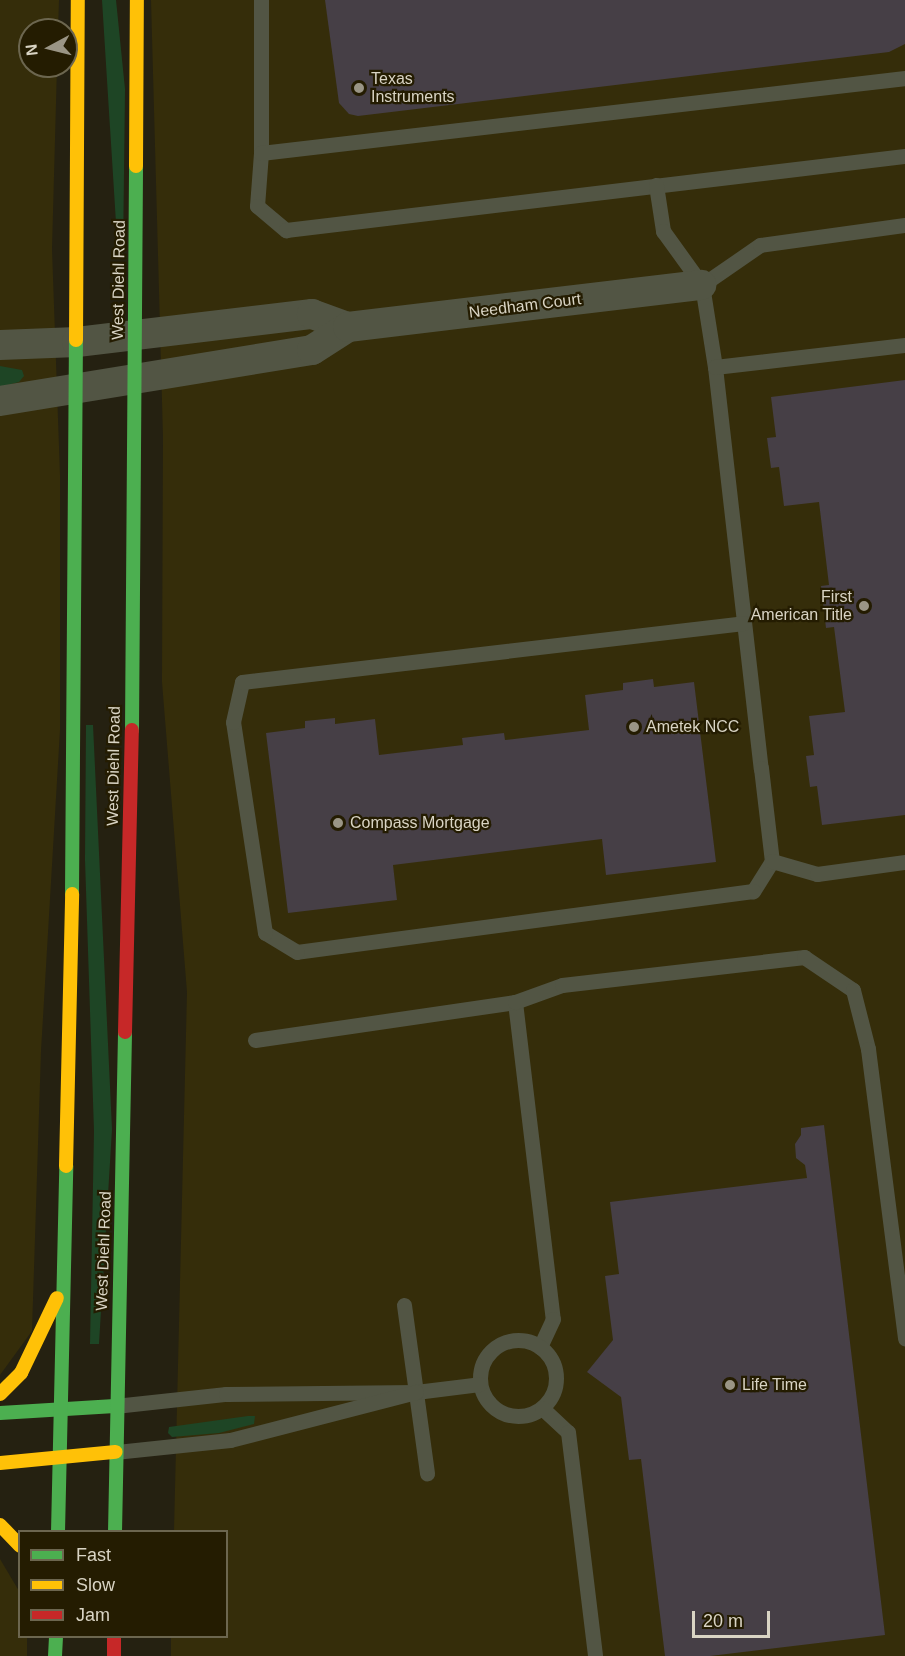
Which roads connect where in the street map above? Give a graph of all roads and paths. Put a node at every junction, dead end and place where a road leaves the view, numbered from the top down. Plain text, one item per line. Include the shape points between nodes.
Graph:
1 (78, 0) edge
2 (137, 0) edge
3 (261, 0) edge
4 (905, 78) edge
5 (261, 153) junction
6 (905, 156) edge
7 (656, 185) junction
8 (905, 225) edge
9 (702, 285) junction
10 (348, 327) junction
11 (134, 333) junction
12 (77, 342) junction
13 (0, 345) edge
14 (905, 345) edge
15 (715, 367) junction
16 (134, 381) junction
17 (76, 391) junction
18 (0, 401) edge
19 (744, 623) junction
20 (772, 861) junction
21 (905, 862) edge
22 (515, 1002) junction
23 (255, 1040) dead end
24 (63, 1283) junction
25 (404, 1305) dead end
26 (905, 1340) edge
27 (540, 1347) junction
28 (480, 1384) junction
29 (416, 1392) junction
30 (0, 1394) edge
31 (115, 1406) junction
32 (542, 1408) junction
33 (60, 1409) junction
34 (0, 1413) edge
35 (115, 1452) junction
36 (60, 1457) junction
37 (0, 1463) edge
38 (426, 1473) dead end
39 (0, 1525) edge
40 (58, 1530) edge
41 (115, 1530) edge
42 (18, 1544) edge
43 (56, 1638) edge
44 (114, 1638) edge
45 (56, 1656) edge
46 (114, 1656) edge
47 (596, 1656) edge

1 - 12 street
2 - 11 street, West Diehl Road
3 - 5 lane
4 - 5 lane
5 - 7 lane via 256,206 286,230
6 - 7 lane
7 - 9 lane via 663,231
8 - 9 lane via 760,245
9 - 10 street, Needham Court
9 - 15 lane
10 - 11 street, Needham Court via 312,314
10 - 16 street, Needham Court via 312,350
11 - 12 street, Needham Court
11 - 16 street, West Diehl Road
12 - 13 street, Needham Court
12 - 17 street
14 - 15 lane
15 - 19 lane
16 - 17 street, Needham Court
16 - 31 street, West Diehl Road via 125,1105
17 - 18 street, Needham Court
17 - 24 street
19 - 20 lane
19 - 20 lane via 242,682 233,722 265,933 297,952 753,891
20 - 21 lane via 817,874
22 - 23 lane
22 - 26 lane via 562,985 804,957 853,990 868,1049
22 - 27 lane via 553,1319
24 - 30 street via 21,1373
24 - 33 street
25 - 29 lane
27 - 28 lane via 516,1339 493,1348 482,1365
27 - 32 lane via 556,1370 552,1396
28 - 29 lane
28 - 32 lane via 497,1411 510,1416 530,1415
29 - 31 lane via 226,1394
29 - 35 lane via 230,1440
29 - 38 lane
31 - 33 street
31 - 35 street, West Diehl Road
32 - 47 lane via 568,1432
33 - 34 street
33 - 36 street
35 - 36 street
35 - 41 street, West Diehl Road
36 - 37 street
36 - 40 street
39 - 42 street
43 - 45 street
44 - 46 street

